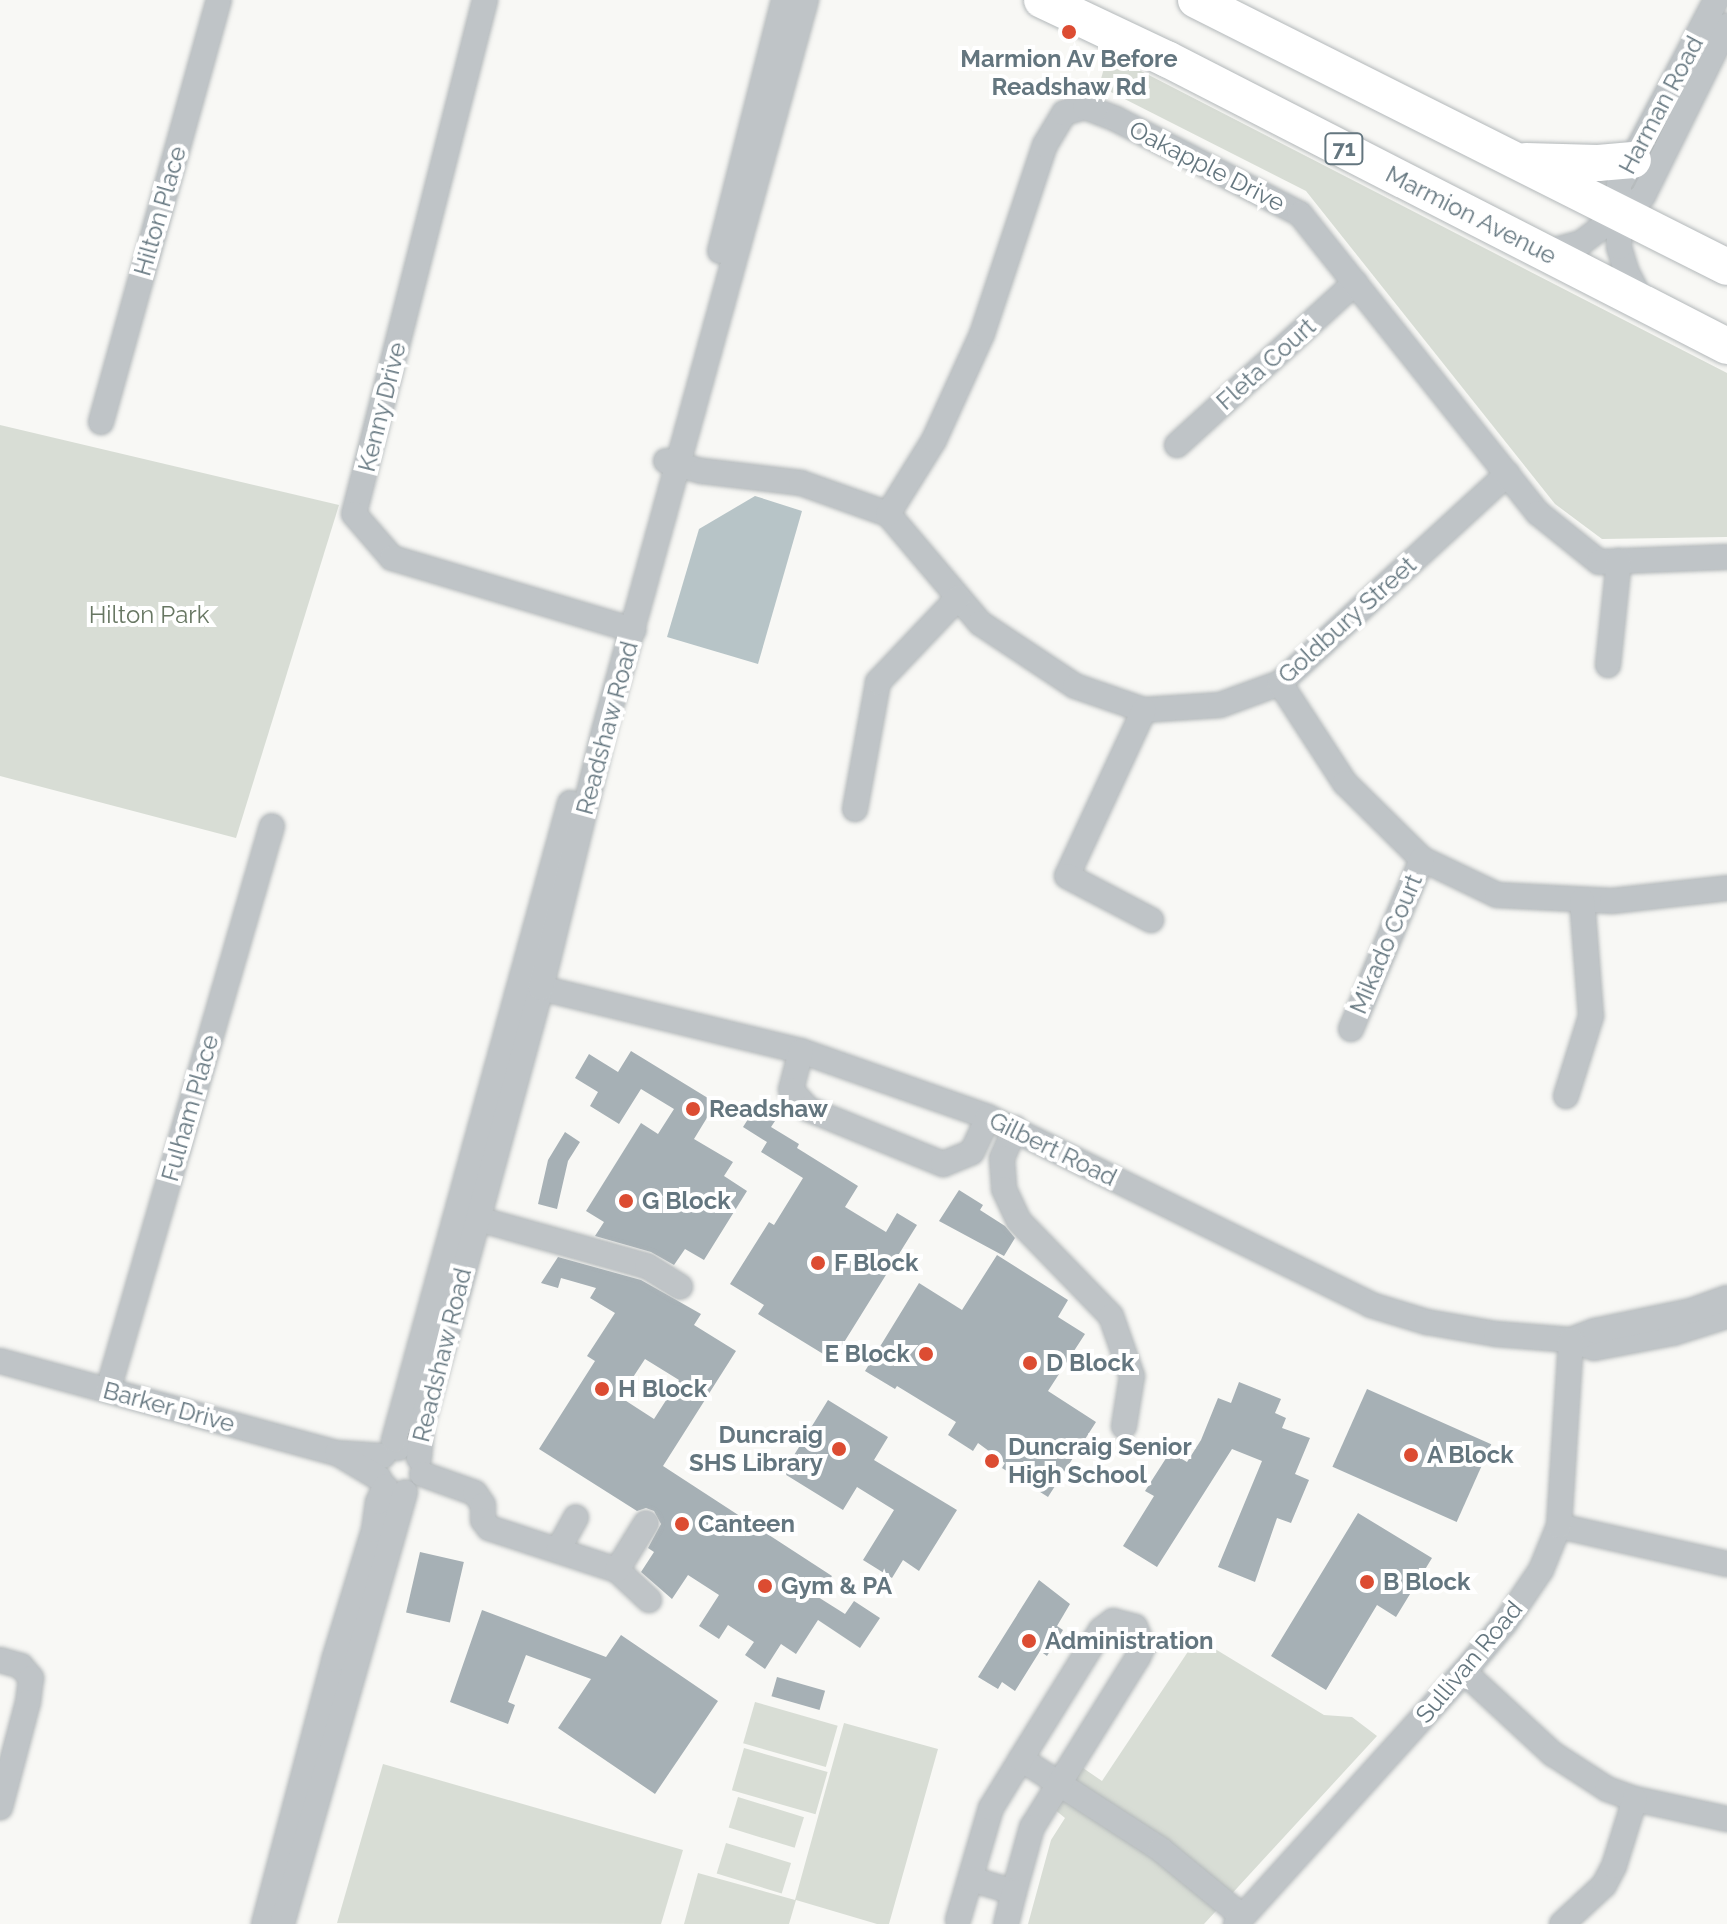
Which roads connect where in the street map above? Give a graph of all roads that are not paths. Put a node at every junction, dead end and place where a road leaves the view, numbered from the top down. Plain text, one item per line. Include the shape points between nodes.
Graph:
1 (219, 0) edge
2 (485, 0) edge
3 (784, 0) edge
4 (806, 0) edge
5 (1042, 0) edge
6 (1196, 0) edge
7 (1716, 0) edge
8 (1727, 26) edge
9 (1512, 161) junction
10 (1644, 165) junction
11 (1621, 214) junction
12 (1544, 253) junction
13 (1717, 262) edge
14 (1355, 283) junction
15 (1643, 304) junction
16 (1727, 346) edge
17 (101, 422) dead end
18 (1177, 445) dead end
19 (672, 463) junction
20 (1507, 474) junction
21 (888, 514) junction
22 (1727, 557) edge
23 (1619, 561) junction
24 (958, 598) junction
25 (625, 628) junction
26 (1608, 665) dead end
27 (1280, 683) junction
28 (1144, 710) junction
29 (855, 809) dead end
30 (272, 826) dead end
31 (1422, 859) junction
32 (1727, 888) edge
33 (1582, 900) junction
34 (1151, 920) dead end
35 (531, 986) junction
36 (1351, 1029) dead end
37 (801, 1051) junction
38 (1566, 1096) dead end
39 (988, 1117) junction
40 (1015, 1128) junction
41 (467, 1216) junction
42 (680, 1287) dead end
43 (1727, 1298) edge
44 (1727, 1316) edge
45 (1571, 1340) junction
46 (0, 1361) edge
47 (108, 1390) junction
48 (1124, 1426) dead end
49 (399, 1471) junction
50 (576, 1517) dead end
51 (646, 1523) dead end
52 (1559, 1526) junction
53 (559, 1548) junction
54 (1727, 1564) edge
55 (617, 1570) junction
56 (649, 1600) dead end
57 (0, 1660) edge
58 (1464, 1672) junction
59 (1021, 1759) junction
60 (1059, 1783) junction
61 (1635, 1799) junction
62 (0, 1807) edge
63 (1727, 1819) edge
64 (971, 1879) junction
65 (1014, 1892) junction
66 (958, 1920) dead end
67 (1239, 1920) edge
68 (264, 1924) edge
69 (282, 1924) edge
70 (1006, 1924) edge
71 (1562, 1924) edge

1 - 17 street, Hilton Place
2 - 25 street, Kenny Drive via 354,514 392,558
3 - 19 street, Readshaw Road
4 - 19 street, Readshaw Road
5 - 12 highway, Marmion Avenue / 71
6 - 9 highway
7 - 10 street, Harman Road
8 - 10 street, Harman Road
9 - 10 highway
9 - 11 highway
10 - 11 street, Harman Road via 1619,185
10 - 13 street, Harman Road via 1662,221
11 - 12 street via 1581,243
11 - 13 highway
11 - 15 street, Harman Road via 1619,247
12 - 15 highway, Marmion Avenue / 71
14 - 18 street, Fleta Court
14 - 20 street, Oakapple Drive
14 - 21 street, Oakapple Drive via 1300,214 1116,119 1085,107 1064,113 1045,145 976,347 934,440
15 - 16 highway, Marmion Avenue / 71
19 - 21 street via 801,483
19 - 25 street, Readshaw Road
20 - 23 street, Oakapple Drive via 1538,513 1599,562
20 - 27 street, Goldbury Street
21 - 24 street, Goldbury Street
22 - 23 street, Oakapple Drive
23 - 26 street
24 - 28 street, Goldbury Street via 980,623 1075,686
24 - 29 street via 878,682
25 - 35 street, Readshaw Road
27 - 28 street, Goldbury Street via 1220,705
27 - 31 street via 1345,783
28 - 34 street via 1067,876
30 - 47 street, Fulham Place
31 - 33 street via 1497,895
31 - 36 street, Mikado Court
32 - 33 street
33 - 38 street via 1591,1016
35 - 37 street, Gilbert Road
35 - 41 street, Readshaw Road
37 - 39 street, Gilbert Road
37 - 39 street via 791,1090 808,1109 943,1164 972,1152
39 - 40 street, Gilbert Road
40 - 45 street, Gilbert Road via 1371,1305 1427,1322
40 - 48 street via 1002,1158 1004,1189 1019,1221 1111,1316 1132,1376
41 - 42 street via 647,1266
41 - 49 street, Readshaw Road via 394,1440
43 - 45 street, Gilbert Road
44 - 45 street, Gilbert Road via 1594,1348
45 - 52 street, Sullivan Road
46 - 47 street, Barker Drive
47 - 49 street, Barker Drive
49 - 53 street, Barker Drive via 475,1493 489,1528
49 - 68 street, Readshaw Road via 378,1502
49 - 69 street, Readshaw Road
50 - 53 street
51 - 55 street
52 - 54 street
52 - 58 street, Sullivan Road via 1541,1570
53 - 55 street
55 - 56 street
57 - 62 street via 21,1666 31,1678
58 - 61 street via 1553,1754 1607,1789
58 - 67 street, Sullivan Road
59 - 60 street
59 - 60 street via 1101,1630 1113,1621 1135,1627 1143,1646 1138,1657
59 - 64 street via 991,1808
60 - 65 street via 1032,1827
60 - 67 street via 1160,1849
61 - 63 street
61 - 71 street via 1604,1885
64 - 65 street
64 - 66 street
65 - 70 street

